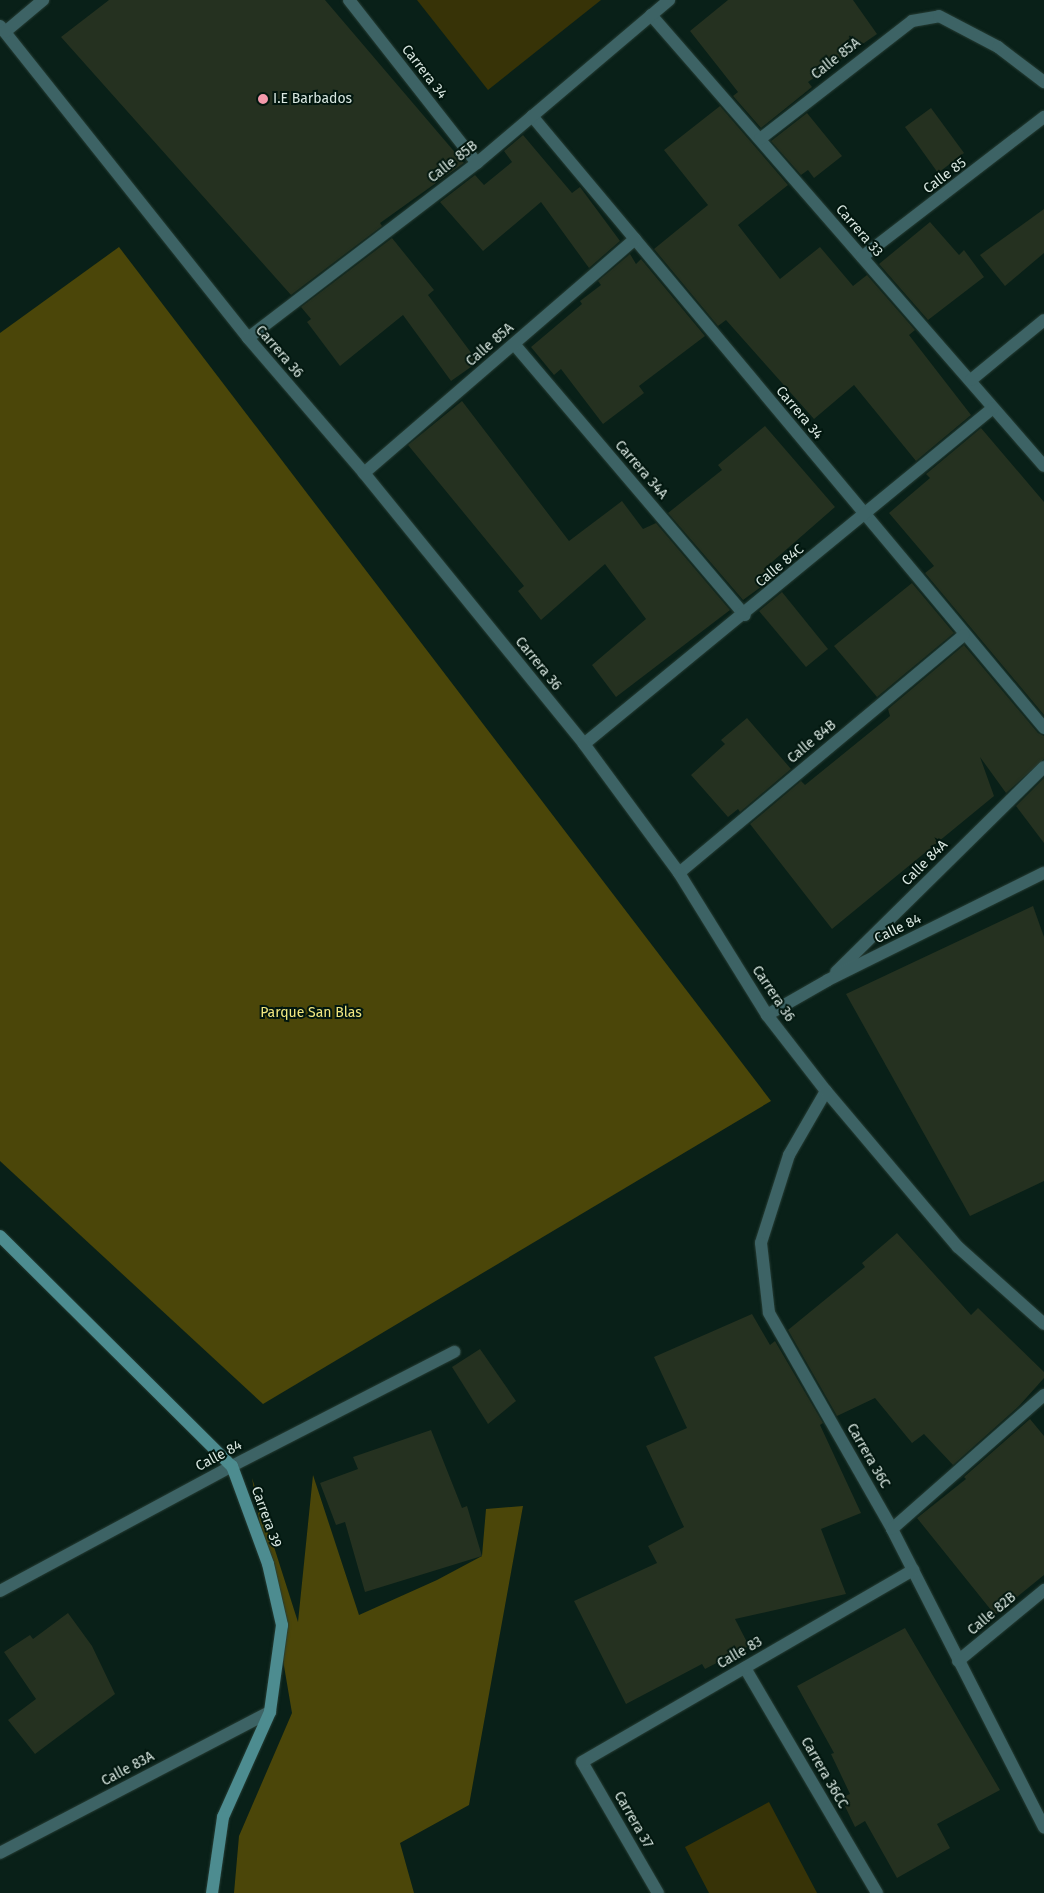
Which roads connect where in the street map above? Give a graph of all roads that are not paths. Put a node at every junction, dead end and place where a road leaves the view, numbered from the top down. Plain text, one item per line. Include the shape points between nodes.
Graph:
1 (43, 0) edge
2 (349, 0) edge
3 (668, 0) edge
4 (651, 15) junction
5 (2, 29) edge
6 (1044, 82) edge
7 (532, 116) junction
8 (1044, 117) edge
9 (760, 139) junction
10 (476, 163) junction
11 (635, 239) junction
12 (862, 257) junction
13 (1044, 320) edge
14 (248, 338) junction
15 (514, 344) junction
16 (971, 380) junction
17 (993, 408) junction
18 (1044, 466) edge
19 (364, 473) junction
20 (864, 516) junction
21 (745, 615) junction
22 (964, 635) junction
23 (1044, 728) edge
24 (584, 744) junction
25 (1044, 767) edge
26 (679, 873) junction
27 (1044, 873) edge
28 (828, 980) junction
29 (767, 1015) junction
30 (826, 1091) junction
31 (0, 1236) edge
32 (1044, 1324) edge
33 (454, 1352) dead end
34 (1044, 1396) edge
35 (232, 1466) junction
36 (892, 1529) junction
37 (913, 1570) junction
38 (1044, 1590) edge
39 (0, 1591) edge
40 (958, 1661) junction
41 (745, 1668) junction
42 (270, 1712) junction
43 (582, 1762) joint
44 (1044, 1827) edge
45 (0, 1853) edge
46 (212, 1893) edge
47 (658, 1893) edge
48 (877, 1893) edge

1 - 5 street
2 - 10 street, Carrera 34
3 - 4 street, Calle 85B
4 - 7 street, Calle 85B
4 - 9 street, Carrera 33
5 - 14 street, Carrera 36
6 - 9 street, Calle 85A via 998,48 939,16 912,21
7 - 10 street, Calle 85B
7 - 11 street, Carrera 34
8 - 12 street, Calle 85
9 - 12 street, Carrera 33
10 - 14 street, Calle 85B
11 - 15 street, Calle 85A
11 - 20 street, Carrera 34
12 - 16 street, Carrera 33
13 - 16 street
14 - 19 street, Carrera 36
15 - 19 street, Calle 85A
15 - 21 street, Carrera 34A
16 - 17 street, Carrera 33
17 - 18 street, Carrera 33
17 - 20 street, Calle 84C
19 - 24 street, Carrera 36
20 - 21 street, Calle 84C
20 - 22 street, Carrera 34
21 - 24 street, Calle 84C
22 - 23 street, Carrera 34
22 - 26 street, Calle 84B
24 - 26 street, Carrera 36
25 - 28 street, Calle 84A
26 - 29 street, Carrera 36
27 - 28 street, Calle 84
28 - 29 street, Calle 84
29 - 30 street, Carrera 36
30 - 32 street, Carrera 36 via 958,1247
30 - 36 street, Carrera 36C via 789,1156 761,1242 769,1313
31 - 35 main road, Carrera 39
33 - 35 street, Calle 84
34 - 36 street
35 - 39 street, Calle 84
35 - 42 main road, Carrera 39 via 268,1564 282,1625
36 - 37 street, Carrera 36C
37 - 40 street, Carrera 36C
37 - 41 street, Calle 83
38 - 40 street, Calle 82B
40 - 44 street, Carrera 36C
41 - 43 street, Calle 83
41 - 48 street, Carrera 36CC
42 - 45 street, Calle 83A
42 - 46 main road, Carrera 39 via 223,1817
43 - 47 street, Carrera 37

